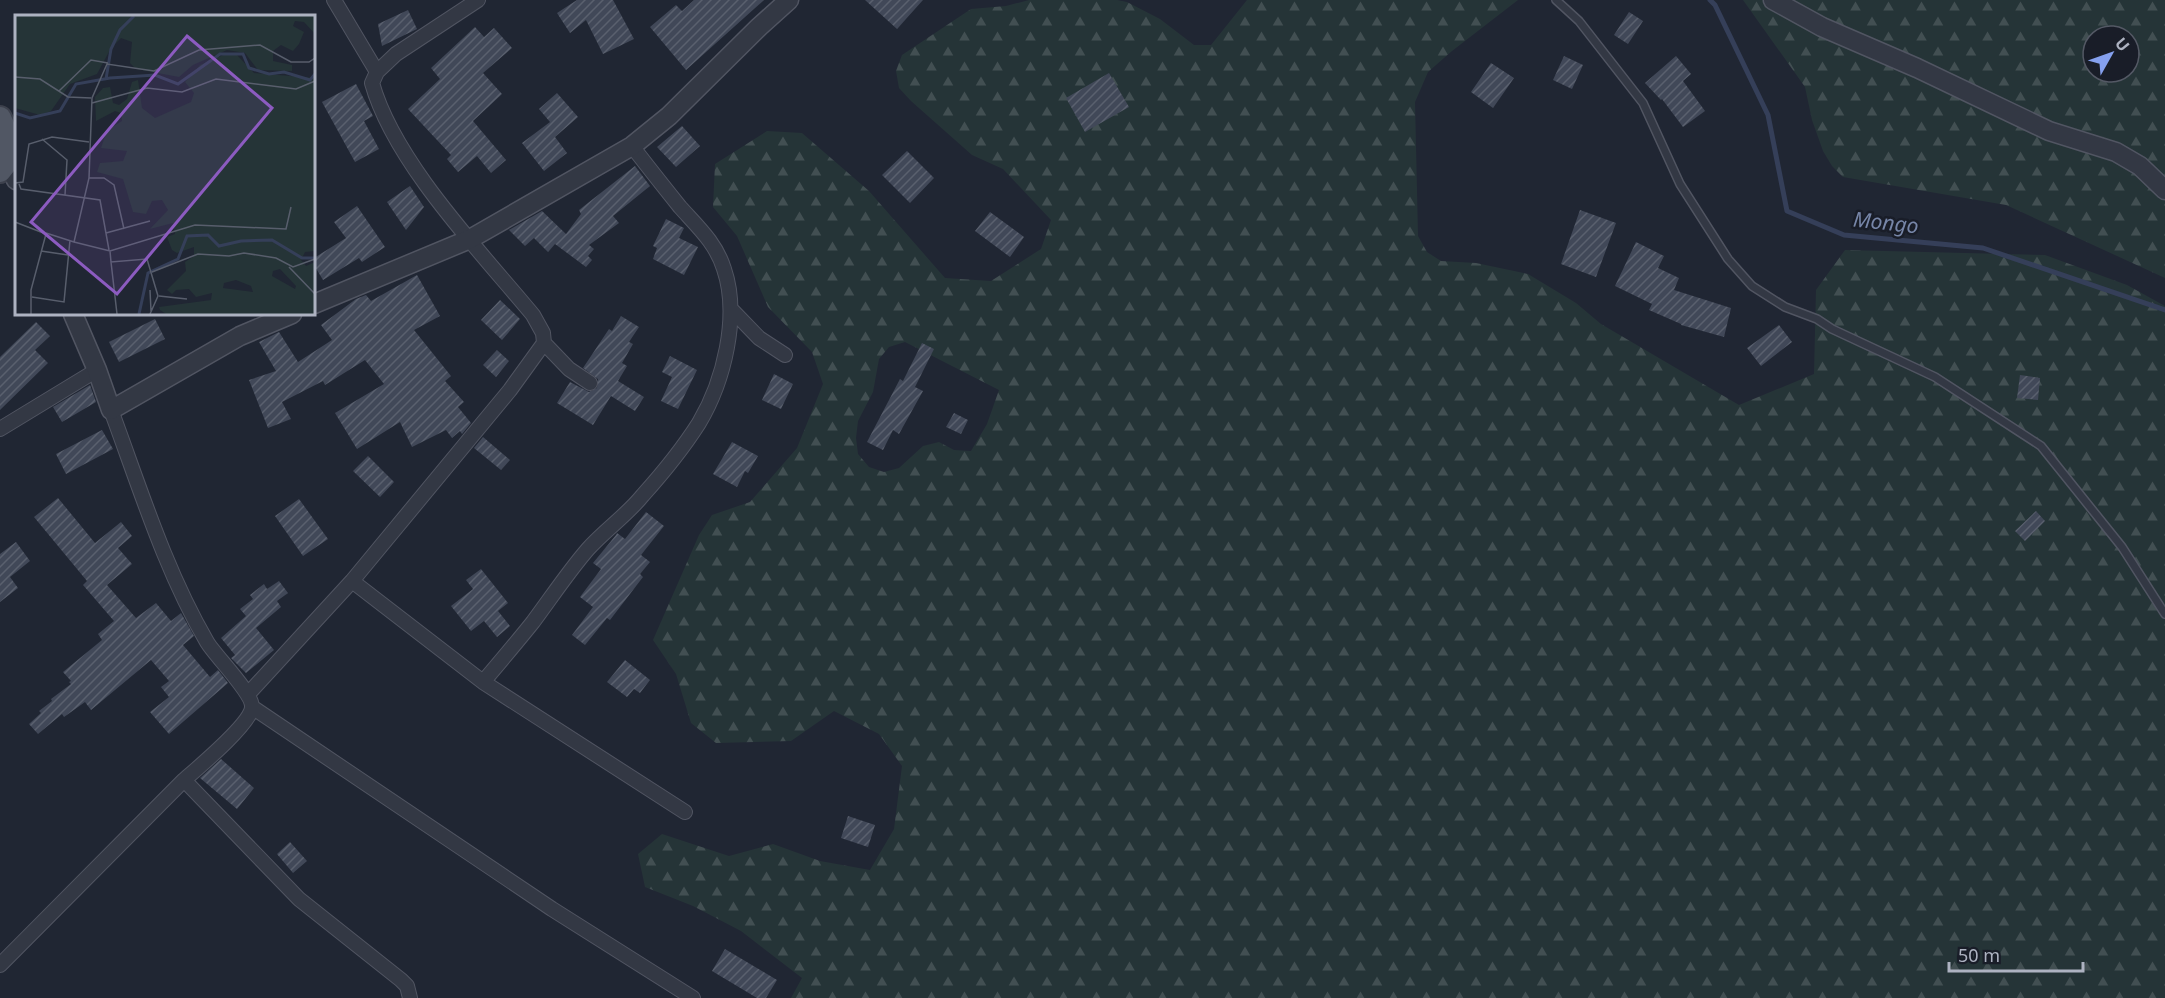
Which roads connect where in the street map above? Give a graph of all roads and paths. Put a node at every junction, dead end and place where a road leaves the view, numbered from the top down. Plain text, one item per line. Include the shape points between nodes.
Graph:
1 (334, 0) edge
2 (478, 0) edge
3 (789, 0) edge
4 (1556, 0) edge
5 (1773, 0) edge
6 (377, 72) junction
7 (0, 118) edge
8 (632, 146) junction
9 (8, 170) edge
10 (2165, 190) edge
11 (470, 239) junction
12 (315, 304) edge
13 (731, 309) junction
14 (73, 315) edge
15 (290, 315) edge
16 (546, 345) junction
17 (785, 355) dead end
18 (97, 370) junction
19 (590, 383) dead end
20 (111, 410) junction
21 (0, 429) edge
22 (352, 581) junction
23 (2165, 614) edge
24 (483, 682) junction
25 (249, 693) junction
26 (252, 707) junction
27 (184, 780) junction
28 (685, 812) dead end
29 (0, 965) edge
30 (410, 998) edge
31 (693, 998) edge

1 - 6 street
2 - 6 street via 396,54
3 - 8 street via 669,116
4 - 23 lane via 1579,21 1643,103 1680,184 1728,260 1752,286 1785,307 1935,377 2042,446 2122,547
5 - 10 street via 1822,27 2049,131 2116,152 2140,166
6 - 11 street via 372,83 392,133
7 - 9 main road via 12,147
8 - 11 street
8 - 13 street via 716,248 725,270
11 - 12 street
11 - 16 street via 533,315
13 - 17 street via 759,338
13 - 24 street via 726,355 699,422 643,496 589,549
14 - 18 street
15 - 20 street via 240,336
16 - 19 street via 569,369
16 - 22 street
18 - 20 street
18 - 21 street
20 - 25 street via 186,602 207,643
22 - 24 street
22 - 25 street
24 - 28 street
25 - 26 street
26 - 27 street via 245,722
26 - 31 street via 552,909
27 - 29 street
27 - 30 street via 299,899 401,980

